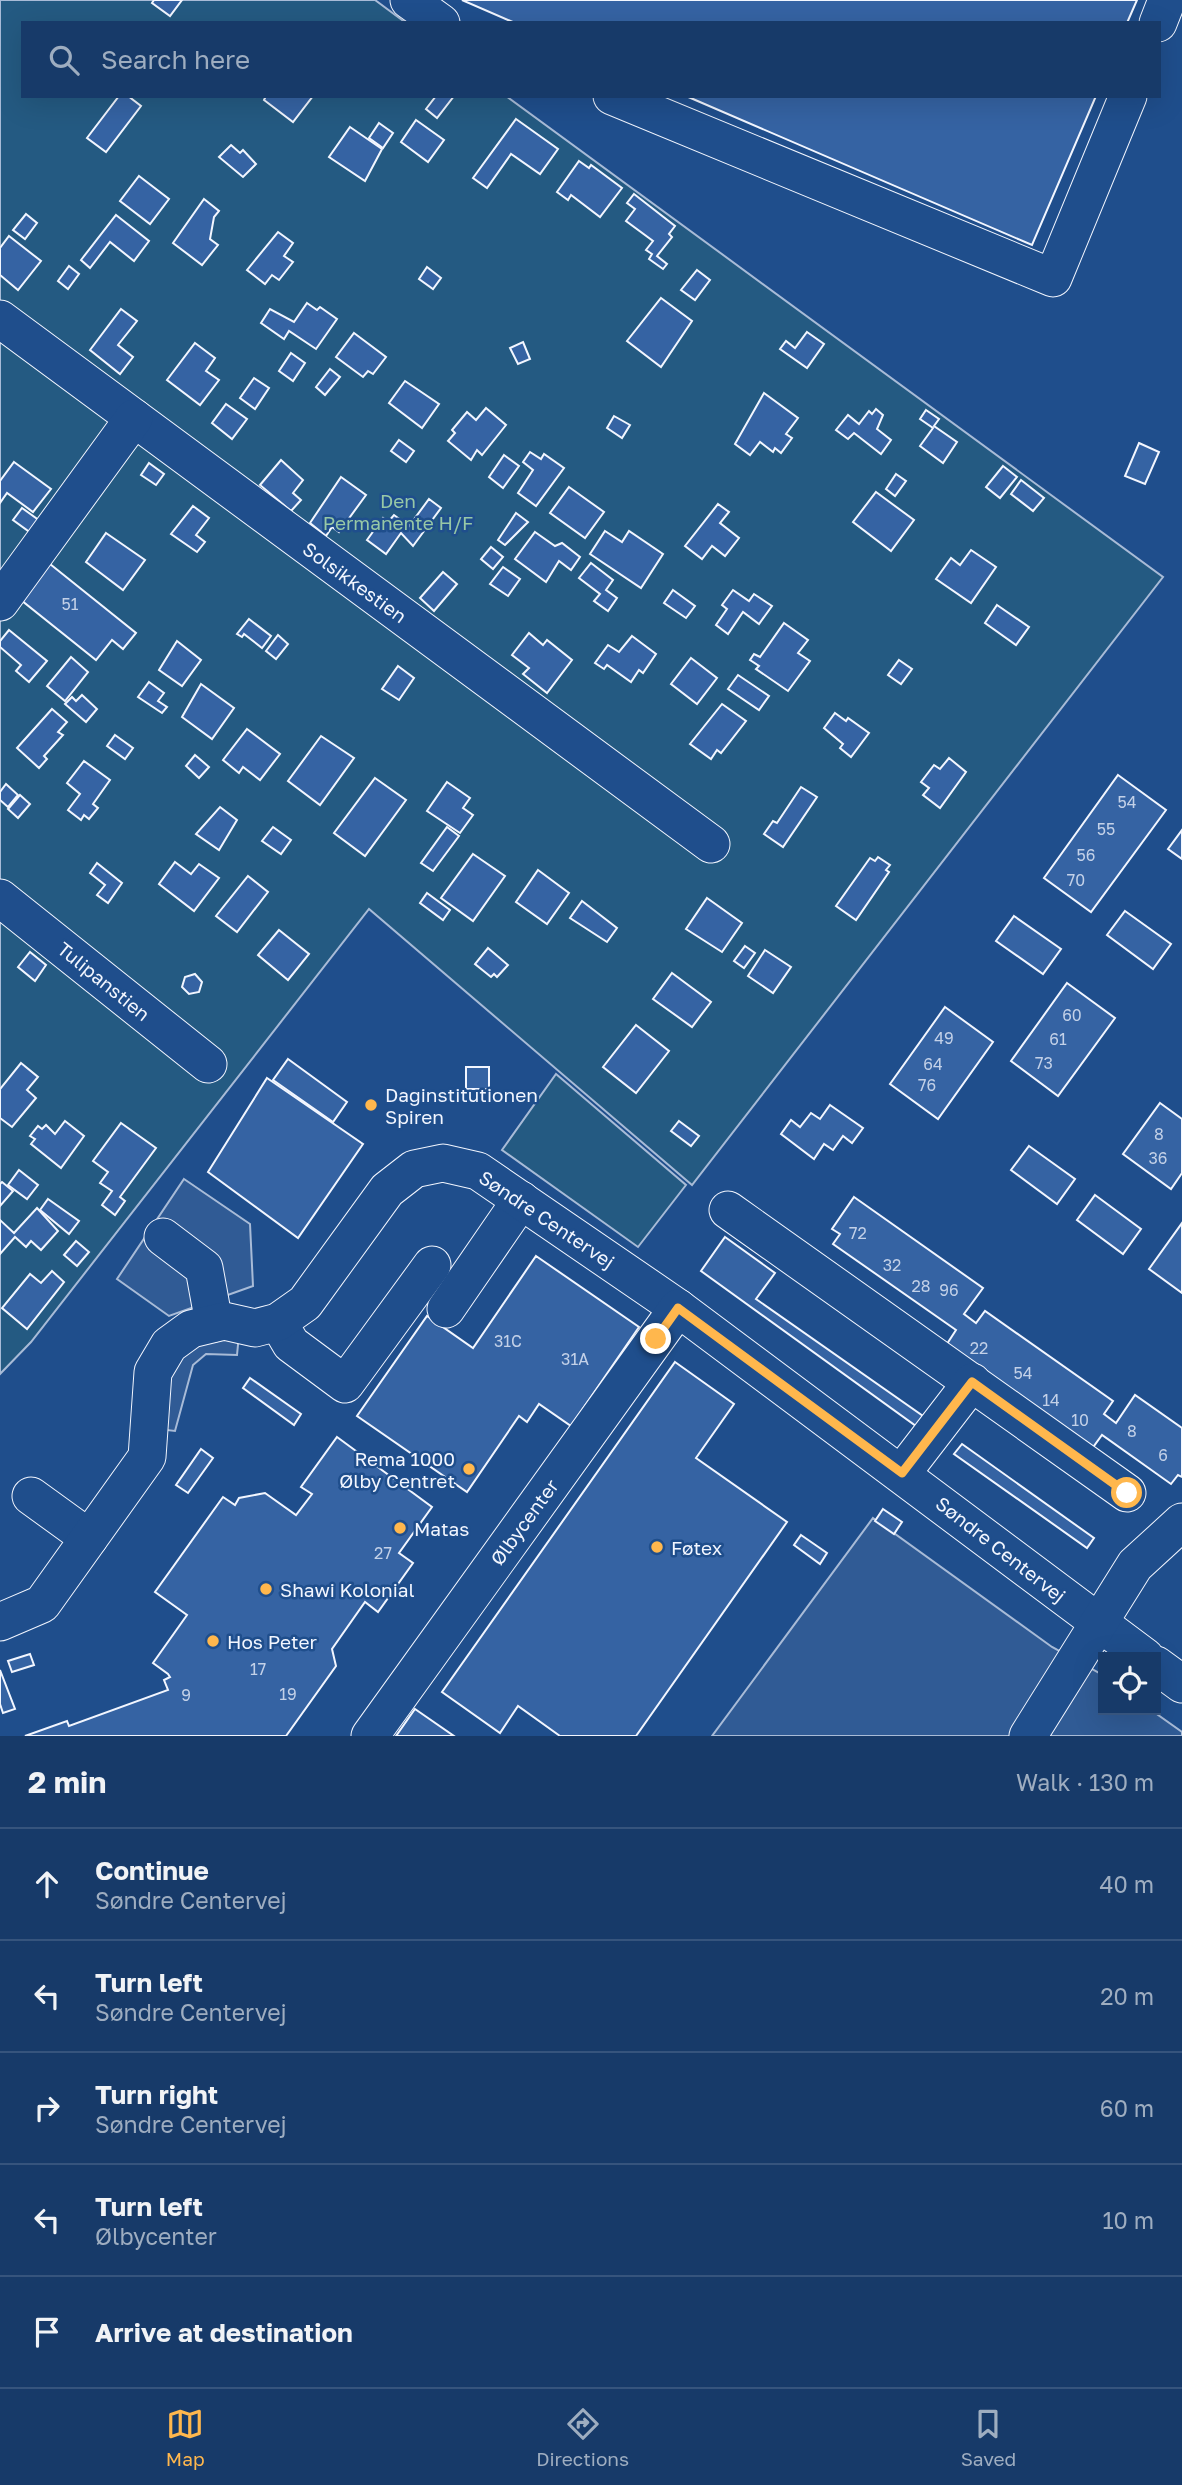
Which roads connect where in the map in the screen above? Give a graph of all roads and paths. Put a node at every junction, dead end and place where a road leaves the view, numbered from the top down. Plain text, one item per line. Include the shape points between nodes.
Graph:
1 (409, 0) edge
2 (1167, 0) edge
3 (438, 21) edge
4 (1159, 21) edge
5 (617, 98) edge
6 (1127, 98) edge
7 (0, 319) edge
8 (134, 418) junction
9 (0, 602) edge
10 (711, 844) dead end
11 (0, 898) edge
12 (208, 1064) dead end
13 (521, 1200) junction
14 (728, 1210) dead end
15 (163, 1237) dead end
16 (432, 1265) dead end
17 (678, 1308) junction
18 (446, 1309) dead end
19 (278, 1322) junction
20 (214, 1323) junction
21 (972, 1382) junction
22 (902, 1473) junction
23 (1127, 1493) dead end
24 (31, 1496) dead end
25 (1182, 1522) edge
26 (89, 1538) junction
27 (0, 1622) edge
28 (1099, 1625) junction
29 (1137, 1652) edge
30 (1161, 1669) edge
31 (1182, 1684) edge
32 (370, 1736) edge
33 (1028, 1736) edge

1 - 3 street
2 - 4 street
5 - 6 street via 1054,278
7 - 8 street, Solsikkestien
8 - 9 street
8 - 10 street, Solsikkestien
11 - 12 street, Tulipanstien
13 - 17 street, Søndre Centervej
13 - 18 street
13 - 19 street, Søndre Centervej via 478,1171 443,1163 414,1169 387,1190 305,1303
14 - 21 street
15 - 20 street via 204,1268
16 - 19 street via 345,1384 291,1344
17 - 22 street, Søndre Centervej
17 - 32 street, Ølbycenter
19 - 20 street via 255,1328
20 - 26 street via 191,1329 169,1345 153,1372 147,1457
21 - 22 street
21 - 23 street
22 - 28 street, Søndre Centervej
24 - 26 street
25 - 28 street via 1135,1564
26 - 27 street via 42,1604
28 - 29 street, Søndre Centervej
28 - 33 street
30 - 31 street

